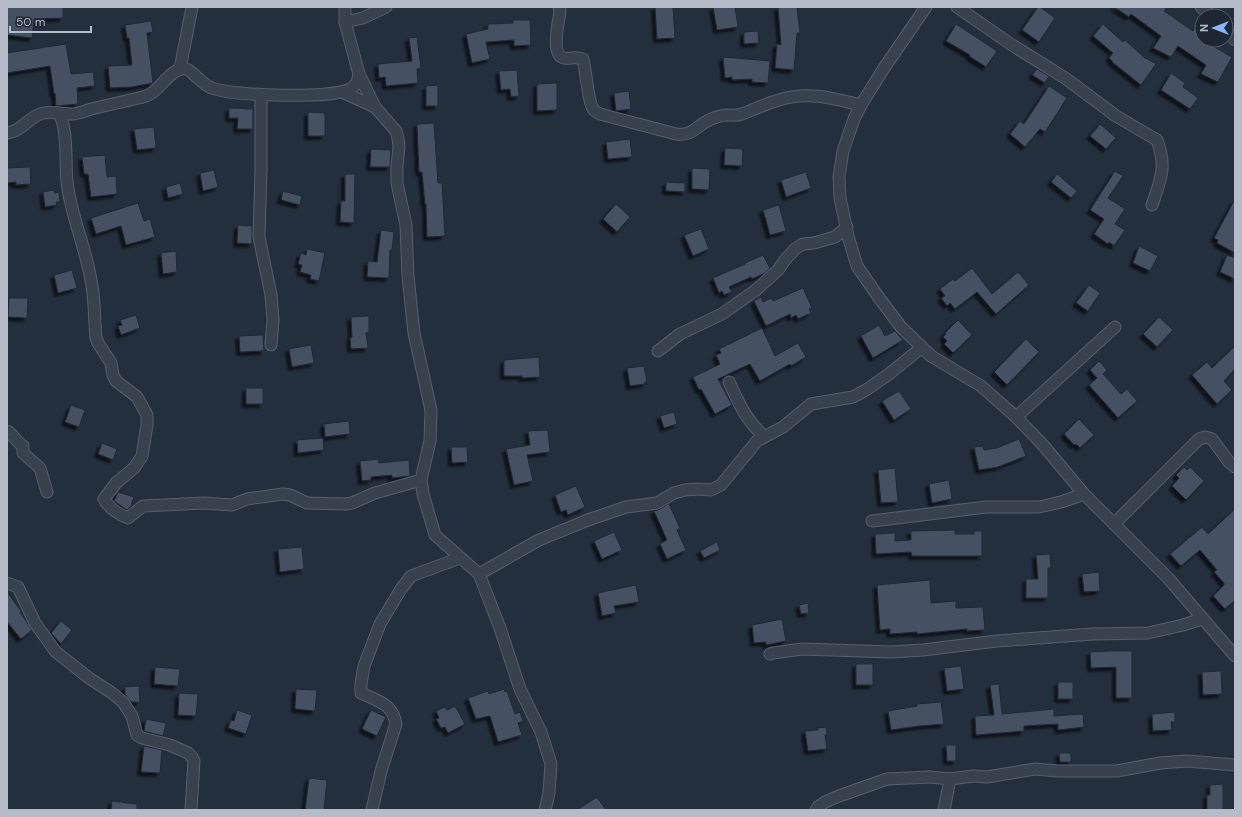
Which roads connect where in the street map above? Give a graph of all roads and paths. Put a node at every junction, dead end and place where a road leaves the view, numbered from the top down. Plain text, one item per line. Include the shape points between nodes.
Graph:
1 (192, 7) edge
2 (345, 7) edge
3 (386, 7) edge
4 (559, 7) edge
5 (926, 7) edge
6 (957, 7) edge
7 (345, 22) junction
8 (180, 69) junction
9 (359, 74) junction
10 (342, 92) junction
11 (261, 95) junction
12 (861, 105) junction
13 (376, 107) junction
14 (58, 113) junction
15 (7, 133) edge
16 (1152, 205) dead end
17 (846, 227) junction
18 (1114, 327) dead end
19 (271, 345) dead end
20 (921, 348) junction
21 (658, 351) dead end
22 (729, 382) dead end
23 (1016, 417) junction
24 (7, 431) edge
25 (764, 436) junction
26 (1235, 468) edge
27 (421, 480) junction
28 (47, 492) dead end
29 (1084, 494) junction
30 (872, 521) dead end
31 (1114, 524) junction
32 (460, 558) junction
33 (479, 574) junction
34 (7, 583) edge
35 (1202, 619) junction
36 (770, 654) dead end
37 (1235, 656) edge
38 (1235, 765) edge
39 (950, 779) junction
40 (191, 810) edge
41 (372, 810) edge
42 (545, 810) edge
43 (816, 810) edge
44 (944, 810) edge

1 - 8 street
2 - 7 street
3 - 7 street via 363,18
4 - 12 street via 557,51 564,58 583,59 590,104 600,114 684,135 709,120 741,114 784,98 822,96
5 - 12 street
6 - 16 street via 1065,78 1116,116 1156,140 1162,158 1162,172
7 - 9 street
8 - 11 street via 190,70 203,84 219,91
8 - 14 street via 149,95 74,114
9 - 10 street via 358,82
9 - 13 street
10 - 11 street
10 - 13 street
11 - 19 street via 259,237 271,294
12 - 17 street via 843,151 839,177
13 - 27 street via 396,131 398,138 397,183 406,225 414,333 431,410 430,441
14 - 15 street via 43,113 33,117 19,130
14 - 27 street via 63,124 70,204 92,285 96,338 111,363 116,381 137,397 147,415 142,456 104,499 108,506 128,518 143,506 204,503 232,505 248,499 283,494 308,503 345,504
17 - 20 street via 857,266 901,327
17 - 21 street via 835,237 803,244 795,249 778,270 750,294 722,314 680,334
18 - 23 street
20 - 23 street via 981,386
20 - 25 street via 889,374 854,397 811,404 783,427
22 - 25 street via 753,427
23 - 29 street
24 - 28 street via 23,446 23,453 40,468
25 - 33 street via 757,441 722,485 711,490 685,490 674,493 657,503 626,506 539,540
26 - 31 street via 1212,439 1199,439
27 - 32 street via 435,535
29 - 30 street via 1039,507 986,507
29 - 31 street
31 - 35 street via 1168,578
32 - 33 street
32 - 41 street via 411,576 380,624 364,666 361,693 388,706 396,724
33 - 42 street via 520,689 541,732 551,764 550,793
34 - 40 street via 18,587 35,623 56,652 123,702 132,716 137,734 142,738 170,745 192,757 194,761
35 - 36 street via 1148,633 997,641 891,652 802,649
35 - 37 street
38 - 39 street via 1187,761 1117,771 1035,769 1002,775
39 - 43 street via 887,779 825,802
39 - 44 street

